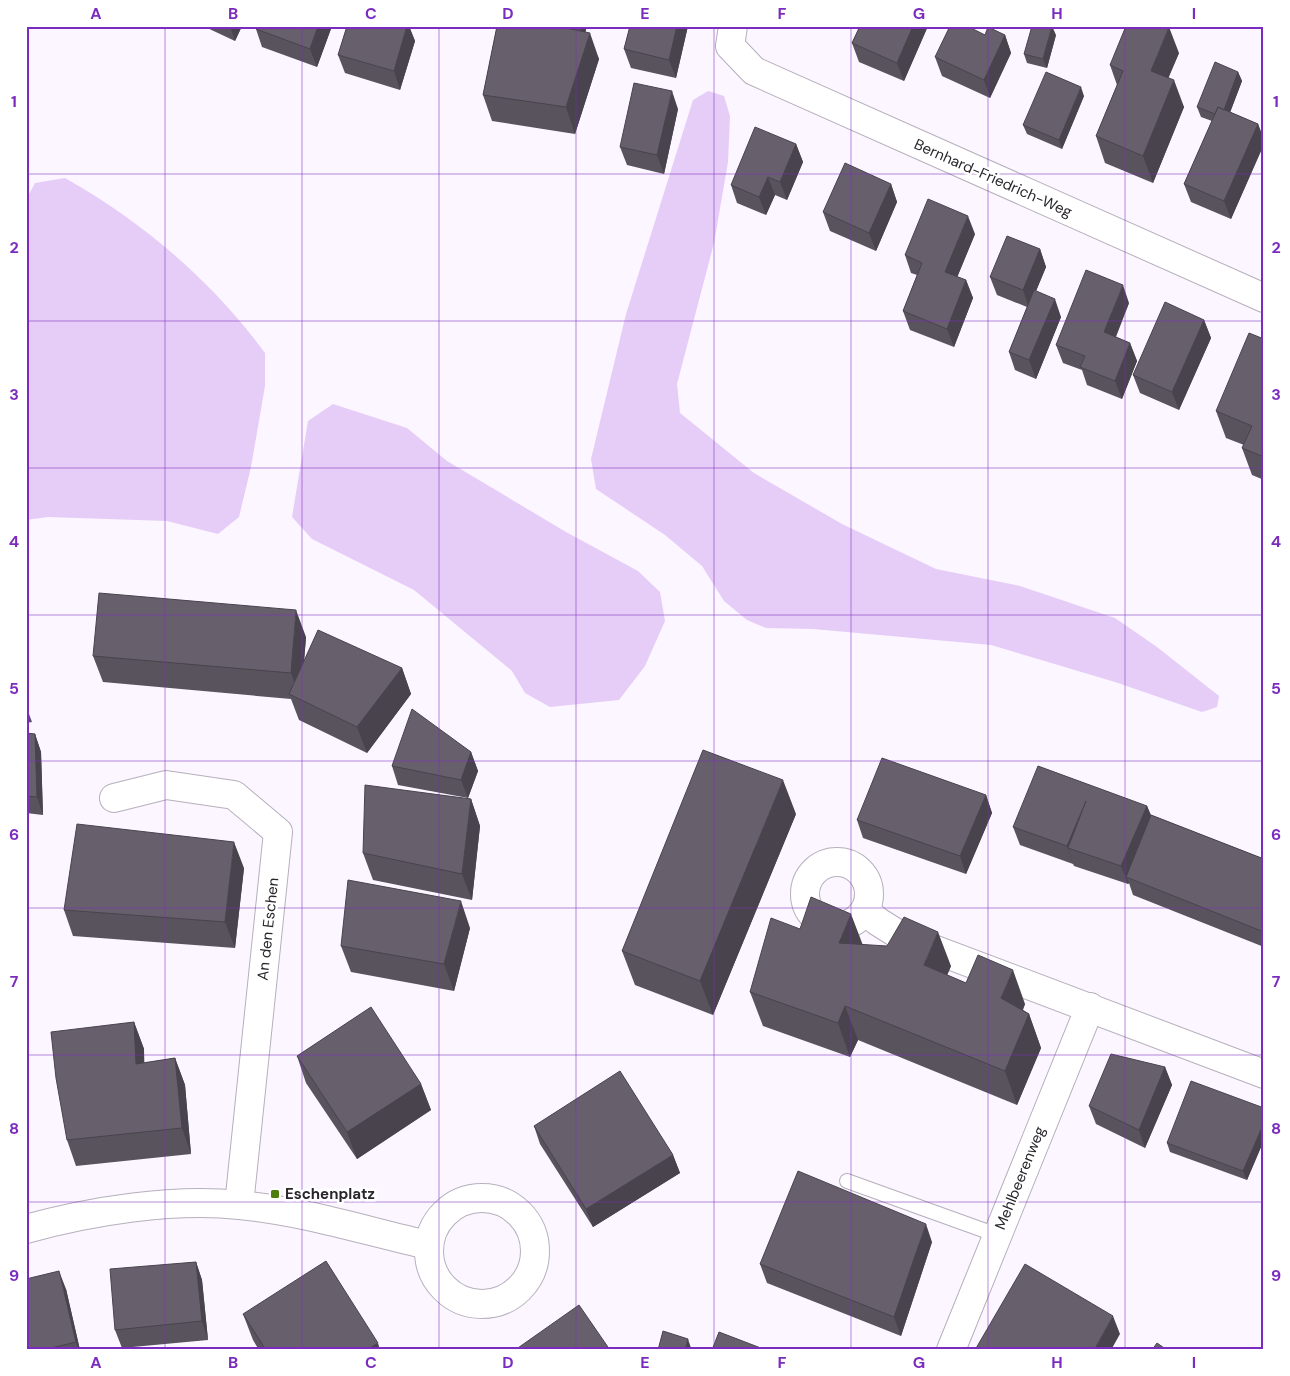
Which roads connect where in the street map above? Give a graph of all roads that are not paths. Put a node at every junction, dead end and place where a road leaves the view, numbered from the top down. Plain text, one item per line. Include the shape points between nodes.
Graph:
1 (731, 36) edge
2 (1264, 298) edge
3 (114, 798) dead end
4 (865, 910) dead end
5 (1090, 1007) junction
6 (1264, 1074) edge
7 (847, 1181) dead end
8 (239, 1205) junction
9 (26, 1229) edge
10 (997, 1235) junction
11 (428, 1246) dead end
12 (951, 1350) edge

1 - 2 street, Bernhard-Friedrich-Weg via 754,72
3 - 8 street, An den Eschen via 166,786 234,795 278,832
4 - 5 street via 904,938
5 - 6 street
5 - 10 street, Mehlbeerenweg
7 - 10 lane
8 - 9 street via 172,1203 57,1220
8 - 11 street via 282,1211
10 - 12 street, Mehlbeerenweg

